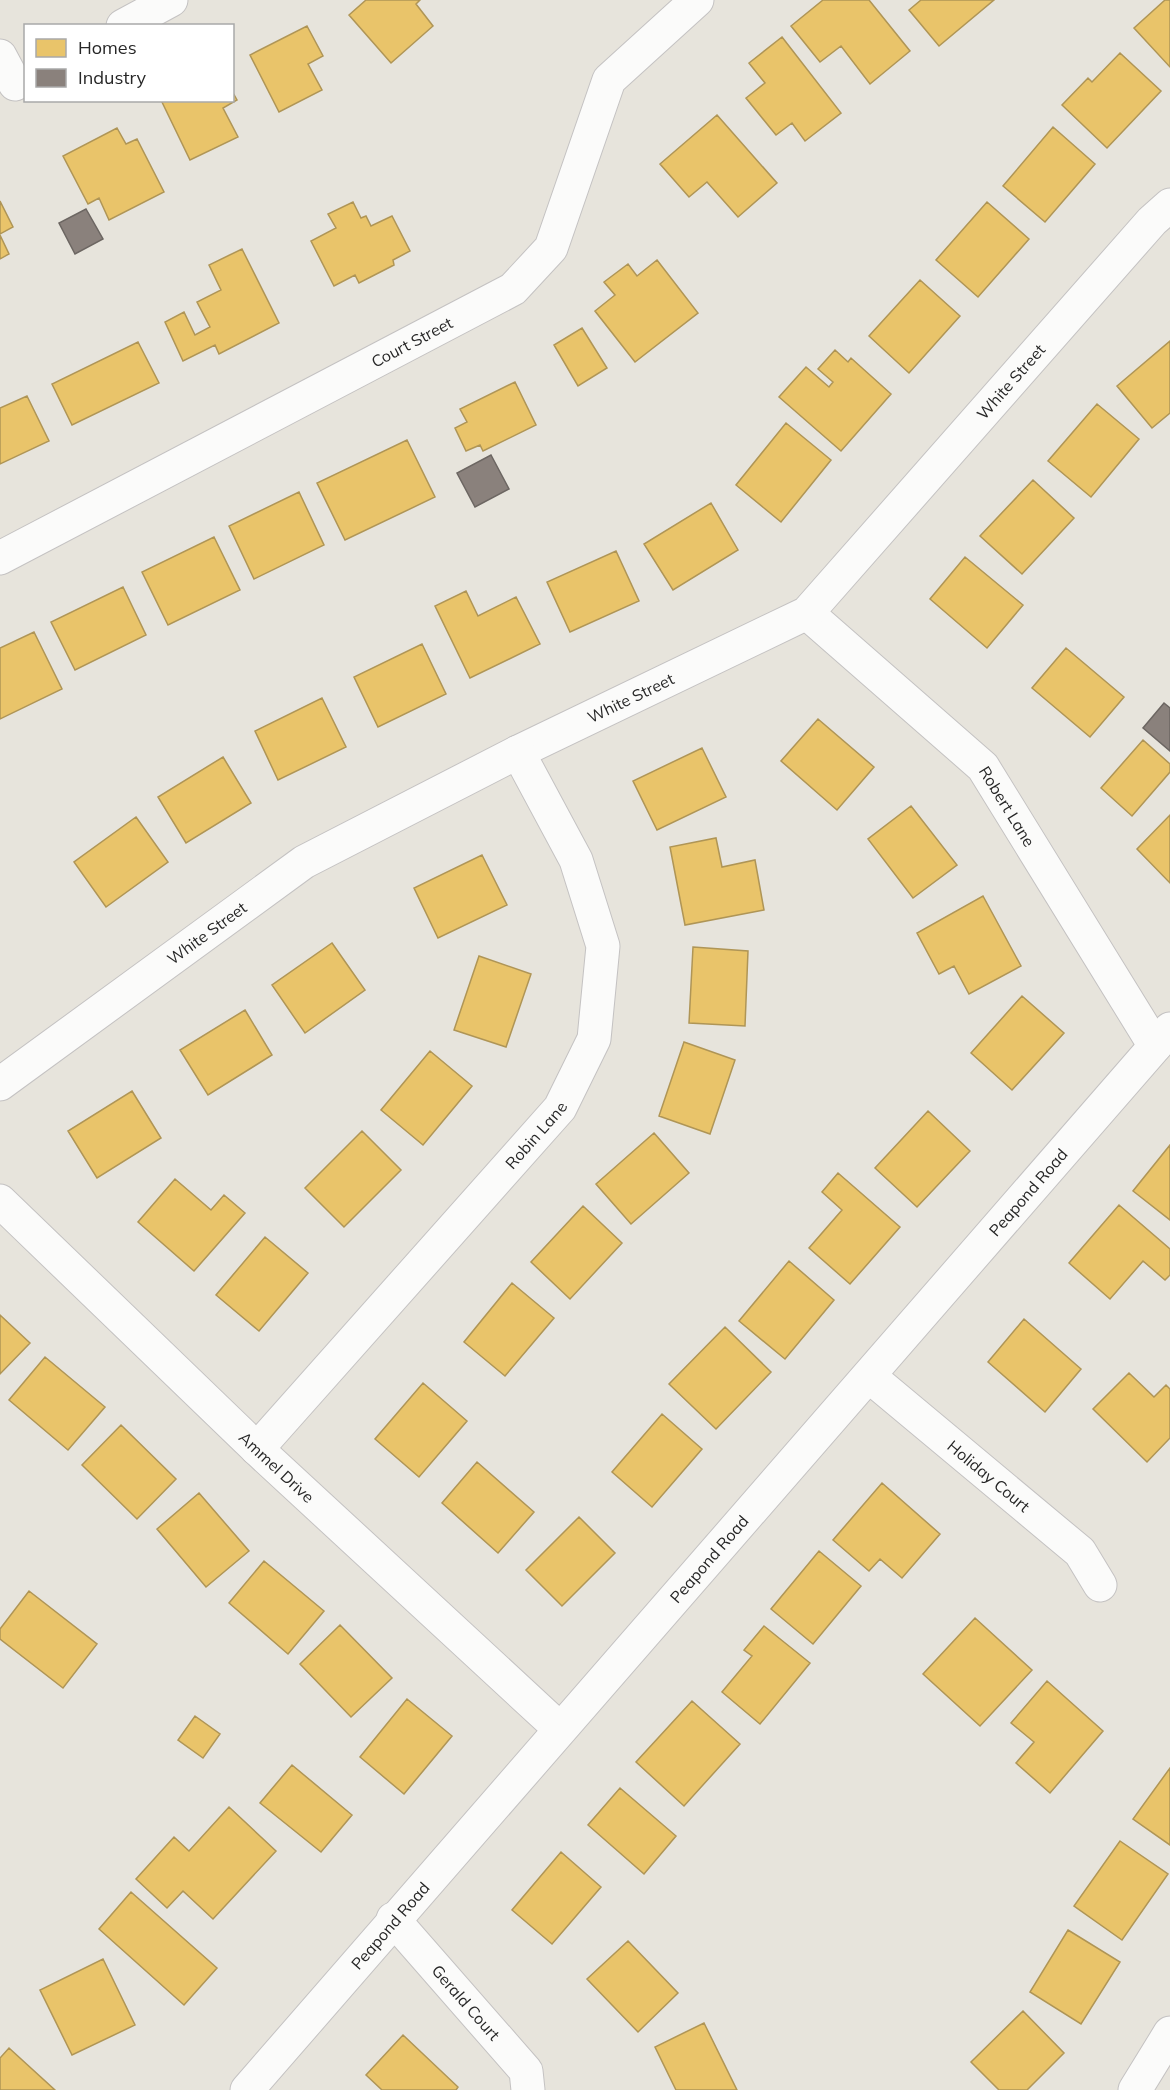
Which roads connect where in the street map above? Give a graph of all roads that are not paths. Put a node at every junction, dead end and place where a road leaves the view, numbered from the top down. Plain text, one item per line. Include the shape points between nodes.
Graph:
1 (171, 0) edge
2 (697, 0) edge
3 (127, 24) edge
4 (1170, 205) edge
5 (0, 558) edge
6 (807, 613) junction
7 (518, 752) junction
8 (1163, 1038) edge
9 (0, 1084) edge
10 (0, 1200) edge
11 (869, 1376) junction
12 (257, 1449) junction
13 (1100, 1585) dead end
14 (560, 1729) junction
15 (393, 1919) junction
16 (1170, 2034) edge
17 (247, 2090) edge
18 (528, 2090) edge
19 (1134, 2090) edge

1 - 3 street
2 - 5 street, Court Street via 609,80 551,249 513,289
4 - 6 street, White Street
6 - 7 street, White Street
6 - 8 street, Robert Lane via 983,767
7 - 9 street, White Street via 303,862
7 - 12 street, Robin Lane via 576,860 603,946 594,1038 560,1108
8 - 11 street, Peapond Road
10 - 12 street, Ammel Drive
11 - 13 street, Holiday Court via 1080,1552
11 - 14 street, Peapond Road
12 - 14 street, Ammel Drive
14 - 15 street, Peapond Road
15 - 17 street, Peapond Road
15 - 18 street, Gerald Court via 526,2071
16 - 19 street

